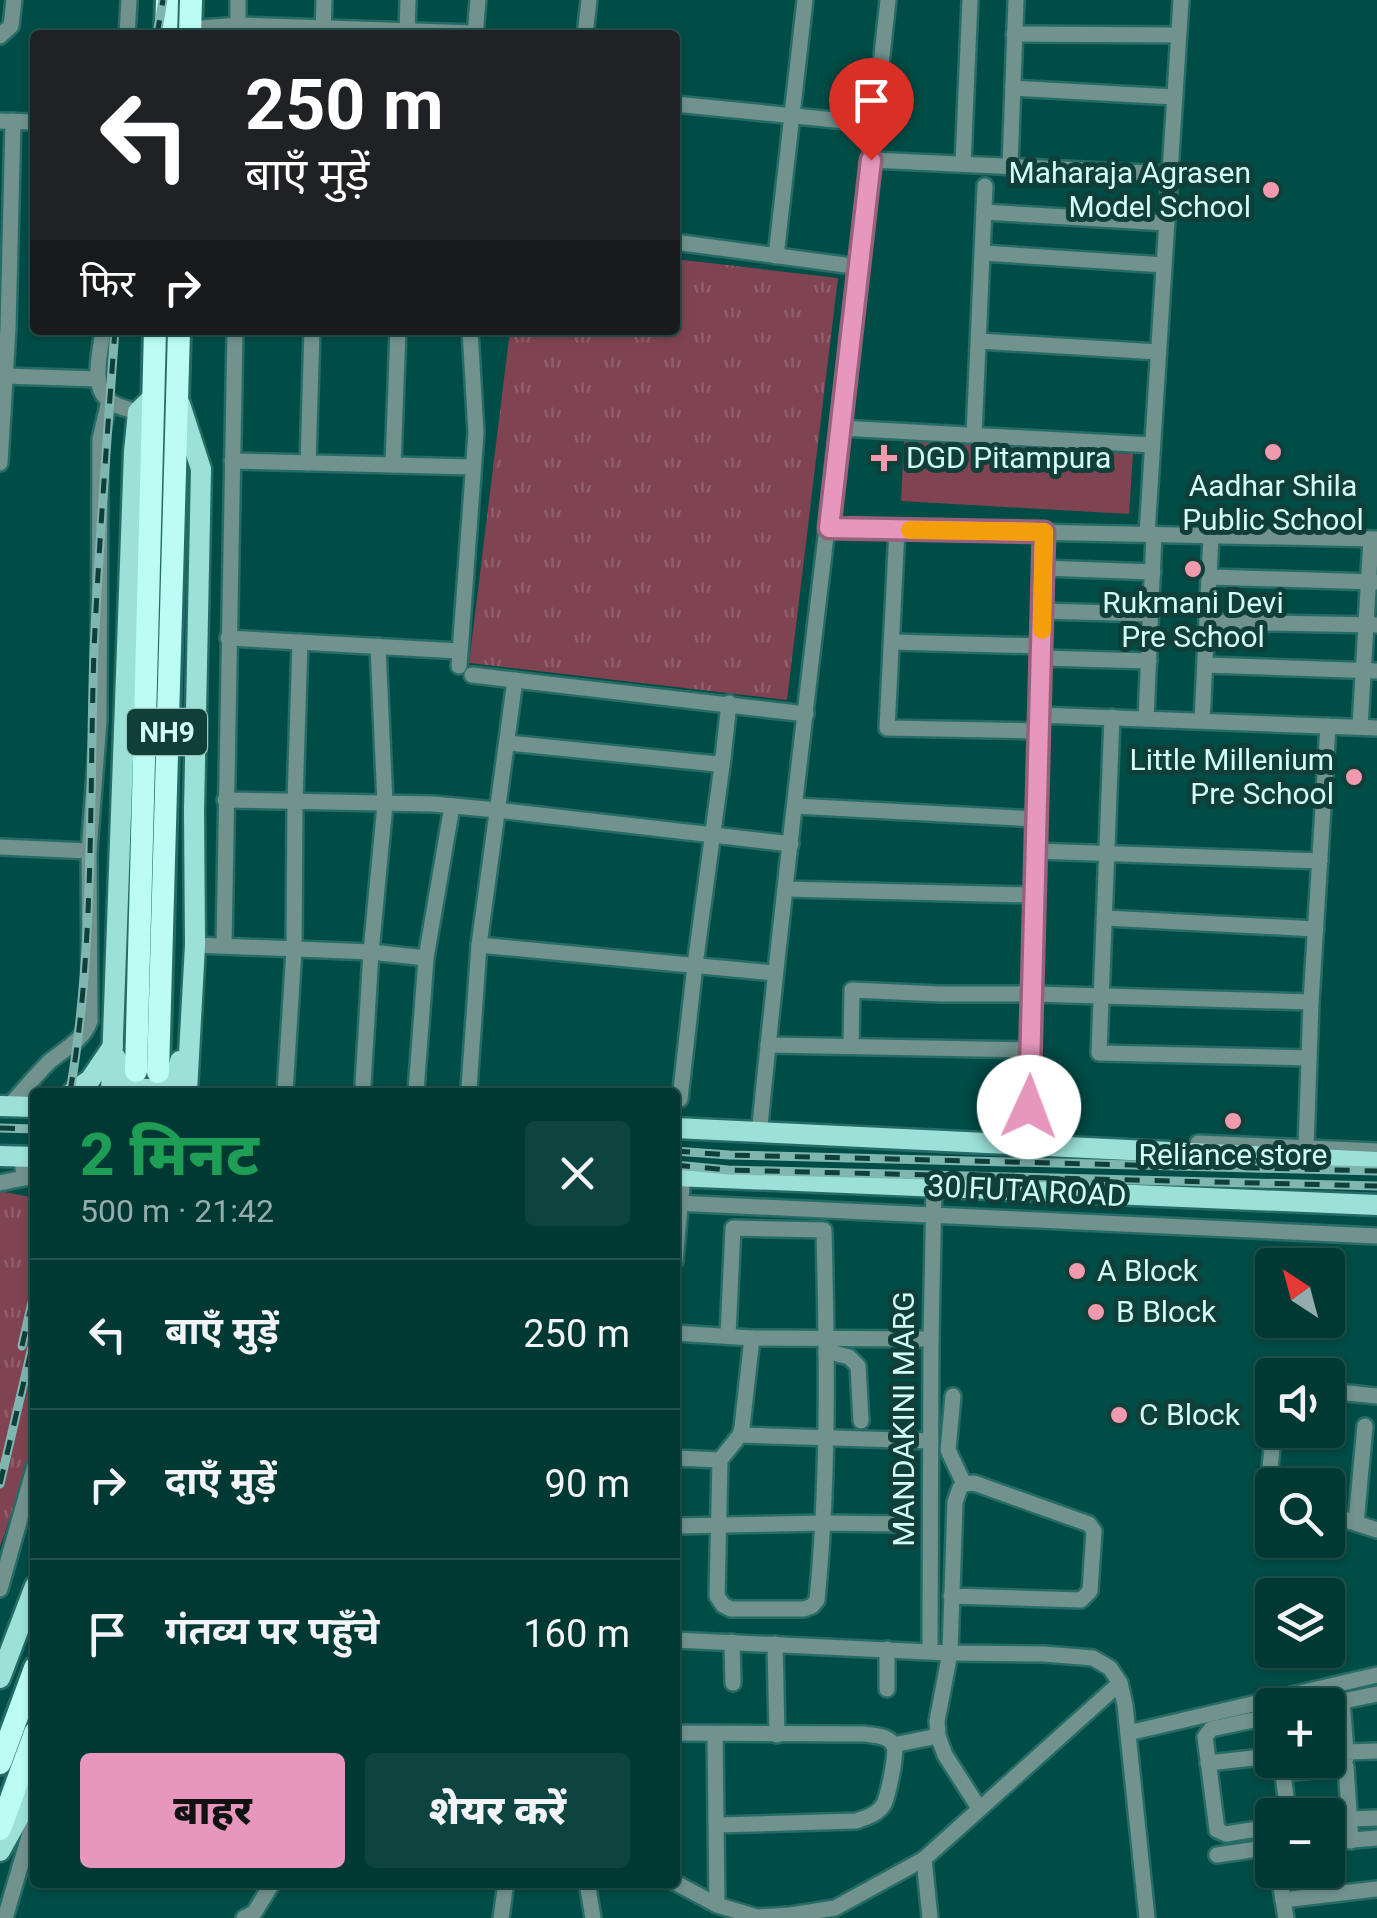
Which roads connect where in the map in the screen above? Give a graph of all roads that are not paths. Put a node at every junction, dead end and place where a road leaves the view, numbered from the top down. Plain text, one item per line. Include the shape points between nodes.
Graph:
1 (14, 0) edge
2 (129, 0) edge
3 (167, 0) edge
4 (191, 0) edge
5 (238, 0) edge
6 (324, 0) edge
7 (408, 0) edge
8 (478, 0) edge
9 (589, 0) edge
10 (805, 0) edge
11 (888, 0) edge
12 (970, 0) edge
13 (1016, 0) edge
14 (1181, 0) edge
15 (127, 30) edge
16 (166, 30) edge
17 (190, 30) edge
18 (238, 30) edge
19 (323, 30) edge
20 (407, 30) edge
21 (474, 30) edge
22 (586, 30) edge
23 (1014, 34) junction
24 (1178, 35) junction
25 (0, 36) edge
26 (1013, 88) junction
27 (1174, 97) junction
28 (680, 105) edge
29 (792, 116) junction
30 (7, 121) edge
31 (875, 124) junction
32 (871, 160) junction
33 (963, 164) junction
34 (1010, 166) junction
35 (1170, 174) junction
36 (986, 186) dead end
37 (984, 212) junction
38 (1166, 223) junction
39 (5, 232) edge
40 (680, 243) edge
41 (982, 253) junction
42 (776, 256) junction
43 (1164, 264) junction
44 (860, 267) junction
45 (102, 335) edge
46 (156, 335) edge
47 (177, 335) edge
48 (235, 335) edge
49 (312, 335) edge
50 (398, 335) edge
51 (470, 335) edge
52 (978, 341) junction
53 (1158, 352) junction
54 (5, 376) junction
55 (98, 380) junction
56 (156, 400) junction
57 (109, 402) junction
58 (840, 428) junction
59 (974, 436) junction
60 (1152, 445) junction
61 (232, 460) junction
62 (308, 462) junction
63 (0, 463) edge
64 (394, 465) junction
65 (473, 467) junction
66 (829, 528) junction
67 (897, 529) junction
68 (1044, 532) junction
69 (1150, 534) junction
70 (1211, 536) junction
71 (1374, 539) edge
72 (1043, 568) junction
73 (1153, 572) junction
74 (1210, 577) junction
75 (1373, 582) edge
76 (1042, 611) junction
77 (1149, 614) junction
78 (1207, 622) junction
79 (1371, 625) edge
80 (228, 638) junction
81 (300, 642) junction
82 (893, 642) junction
83 (378, 646) junction
84 (1041, 652) junction
85 (1149, 661) junction
86 (463, 664) junction
87 (1205, 665) junction
88 (1370, 670) edge
89 (515, 680) junction
90 (729, 704) junction
91 (806, 714) junction
92 (1112, 718) junction
93 (1146, 719) junction
94 (1202, 721) junction
95 (1038, 723) junction
96 (1328, 726) junction
97 (1369, 727) edge
98 (508, 743) junction
99 (723, 758) junction
100 (225, 800) junction
101 (295, 802) junction
102 (386, 804) junction
103 (452, 806) junction
104 (796, 806) junction
105 (496, 810) junction
106 (194, 812) junction
107 (1036, 819) junction
108 (713, 835) junction
109 (791, 844) junction
110 (0, 847) edge
111 (89, 850) junction
112 (1035, 850) junction
113 (1106, 853) junction
114 (1320, 861) junction
115 (786, 889) junction
116 (1034, 894) junction
117 (1105, 918) junction
118 (1316, 929) junction
119 (194, 945) junction
120 (480, 945) junction
121 (224, 946) junction
122 (294, 950) junction
123 (371, 952) junction
124 (426, 958) junction
125 (695, 966) junction
126 (775, 973) junction
127 (1033, 994) junction
128 (1102, 996) junction
129 (1312, 1002) junction
130 (768, 1044) junction
131 (113, 1046) junction
132 (851, 1046) junction
133 (1031, 1050) junction
134 (1309, 1058) junction
135 (190, 1059) junction
136 (147, 1072) dead end
137 (363, 1084) dead end
138 (33, 1088) edge
139 (79, 1088) edge
140 (111, 1088) edge
141 (186, 1088) edge
142 (201, 1088) edge
143 (285, 1088) edge
144 (416, 1088) edge
145 (469, 1088) dead end
146 (680, 1099) dead end
147 (680, 1119) edge
148 (680, 1128) edge
149 (758, 1128) junction
150 (1027, 1140) junction
151 (1306, 1148) junction
152 (1377, 1151) edge
153 (0, 1156) edge
154 (1377, 1162) edge
155 (29, 1167) edge
156 (680, 1176) edge
157 (0, 1183) edge
158 (934, 1186) junction
159 (680, 1203) edge
160 (1377, 1205) edge
161 (934, 1213) junction
162 (1377, 1236) edge
163 (680, 1332) edge
164 (728, 1335) junction
165 (752, 1338) junction
166 (930, 1339) junction
167 (826, 1344) junction
168 (1345, 1393) edge
169 (953, 1396) dead end
170 (1377, 1396) edge
171 (860, 1421) dead end
172 (1365, 1426) dead end
173 (740, 1435) junction
174 (825, 1439) junction
175 (930, 1441) junction
176 (680, 1458) edge
177 (720, 1460) junction
178 (30, 1483) edge
179 (964, 1484) junction
180 (1345, 1519) edge
181 (824, 1522) junction
182 (953, 1523) junction
183 (1356, 1523) junction
184 (902, 1524) dead end
185 (930, 1524) junction
186 (680, 1526) edge
187 (719, 1526) junction
188 (1377, 1530) edge
189 (0, 1589) edge
190 (951, 1596) junction
191 (30, 1599) edge
192 (680, 1640) edge
193 (732, 1642) junction
194 (776, 1644) junction
195 (888, 1649) junction
196 (930, 1651) junction
197 (950, 1652) junction
198 (1377, 1676) edge
199 (0, 1678) edge
200 (30, 1682) edge
201 (733, 1682) dead end
202 (1120, 1682) junction
203 (887, 1689) dead end
204 (1377, 1694) edge
205 (1345, 1700) edge
206 (1255, 1720) edge
207 (1128, 1732) junction
208 (680, 1733) edge
209 (777, 1734) junction
210 (715, 1735) junction
211 (938, 1736) junction
212 (893, 1745) junction
213 (1345, 1745) edge
214 (30, 1747) edge
215 (1377, 1751) edge
216 (1255, 1758) edge
217 (1346, 1760) junction
218 (0, 1763) edge
219 (1208, 1763) junction
220 (30, 1797) edge
221 (980, 1808) junction
222 (1377, 1818) edge
223 (1350, 1820) junction
224 (717, 1825) junction
225 (0, 1829) edge
226 (1255, 1830) edge
227 (30, 1832) edge
228 (1377, 1838) edge
229 (1351, 1840) junction
230 (1345, 1841) edge
231 (1255, 1850) edge
232 (0, 1851) edge
233 (1216, 1855) dead end
234 (924, 1858) junction
235 (680, 1885) edge
236 (269, 1888) edge
237 (505, 1888) edge
238 (587, 1888) edge
239 (1281, 1888) edge
240 (1377, 1889) edge
241 (1283, 1900) junction
242 (717, 1906) junction
243 (251, 1916) edge
244 (4, 1918) edge
245 (501, 1918) edge
246 (593, 1918) edge
247 (757, 1918) edge
248 (930, 1918) edge
249 (1146, 1918) edge
250 (1286, 1918) edge

1 - 25 street via 11,26
2 - 15 street
3 - 16 highway
4 - 17 highway
5 - 18 street
6 - 19 street
7 - 20 street
8 - 21 street
9 - 22 street
10 - 29 street
11 - 31 street
12 - 33 street
13 - 23 street
14 - 24 street
23 - 24 street
23 - 26 street
24 - 27 street
26 - 27 street
26 - 34 street
27 - 35 street
28 - 29 street
29 - 31 street
29 - 42 street
30 - 39 street
31 - 32 street
32 - 33 street
32 - 44 street
33 - 34 street
34 - 35 street
35 - 38 street
36 - 37 street
37 - 38 street
37 - 41 street
38 - 43 street
39 - 54 street
40 - 42 street
41 - 43 street
41 - 52 street
42 - 44 street
43 - 53 street
44 - 58 street
45 - 55 street
46 - 56 highway, NH9
47 - 56 highway, NH9
48 - 61 street
49 - 62 street
50 - 64 street
51 - 65 street
52 - 53 street
52 - 59 street
53 - 60 street
54 - 55 street
54 - 63 street
55 - 57 street
56 - 57 street
56 - 106 main road via 200,468
56 - 131 main road via 134,452
56 - 136 highway, NH9
57 - 111 street via 100,439 99,721
58 - 59 street
58 - 66 street
59 - 60 street
60 - 69 street
61 - 62 street
61 - 80 street
62 - 64 street
64 - 65 street
65 - 86 street
66 - 67 street
66 - 91 street
67 - 68 street
67 - 82 street
68 - 69 street
68 - 72 street
69 - 70 street
69 - 73 street
70 - 71 street
70 - 74 street
71 - 75 street
72 - 73 street
72 - 76 street
73 - 77 street
74 - 75 street
74 - 78 street
75 - 79 street
76 - 77 street
76 - 84 street
77 - 85 street
78 - 79 street
78 - 87 street
79 - 88 street
80 - 81 street
80 - 100 street
81 - 83 street
81 - 101 street
82 - 84 street
82 - 95 street via 888,728
83 - 86 street
83 - 102 street
84 - 85 street
84 - 95 street
85 - 93 street
86 - 89 street
87 - 88 street
87 - 94 street
88 - 97 street
89 - 90 street
89 - 98 street
90 - 91 street
90 - 99 street
91 - 104 street
92 - 93 street
92 - 95 street
92 - 113 street
93 - 94 street
94 - 96 street
95 - 107 street
96 - 97 street
96 - 114 street
98 - 99 street via 717,764
98 - 105 street
99 - 108 street
100 - 101 street
100 - 121 street
101 - 102 street
101 - 122 street
102 - 103 street
102 - 123 street
103 - 105 street
103 - 124 street
104 - 107 street
104 - 109 street
105 - 108 street
105 - 120 street
106 - 119 main road
106 - 131 main road via 187,851 183,1032 174,1084 130,1086
107 - 112 street
108 - 109 street
108 - 125 street
109 - 115 street
110 - 111 street
111 - 138 street via 90,1021
112 - 113 street
112 - 116 street
113 - 114 street
113 - 117 street
114 - 118 street
115 - 116 street
115 - 126 street
116 - 127 street
117 - 118 street
117 - 128 street
118 - 129 street
119 - 121 street
119 - 135 main road
120 - 125 street
120 - 145 street
121 - 122 street
122 - 123 street
122 - 143 street
123 - 124 street
123 - 137 street
124 - 144 street
125 - 126 street
125 - 146 street
126 - 130 street
127 - 128 street
127 - 132 street via 852,990
127 - 133 street
128 - 129 street
128 - 134 street via 1099,1052
129 - 134 street
130 - 132 street
130 - 149 street
131 - 139 main road
131 - 140 main road
132 - 133 street
133 - 150 street
134 - 151 street
135 - 141 main road
135 - 142 main road
147 - 149 street
148 - 149 main road
149 - 150 main road
150 - 151 street
150 - 154 main road
151 - 152 street
153 - 155 main road
155 - 157 street
156 - 158 main road
158 - 160 main road
158 - 161 street, MANDAKINI MARG
159 - 161 street, 30 FUTA ROAD
161 - 162 street, 30 FUTA ROAD
161 - 166 street, MANDAKINI MARG
163 - 164 street
164 - 165 street
164 - 167 street via 733,1228 824,1230
165 - 167 street
165 - 173 street
166 - 167 street
166 - 175 street, MANDAKINI MARG
167 - 171 street via 858,1366
167 - 174 street
168 - 170 street
169 - 179 street via 948,1450
172 - 183 street
173 - 174 street
173 - 177 street
174 - 175 street
174 - 181 street
175 - 185 street, MANDAKINI MARG
176 - 177 street
177 - 187 street
178 - 189 street
179 - 182 street
179 - 190 street via 1090,1524 1090,1592 1081,1600
180 - 183 street
181 - 184 street
181 - 187 street
181 - 187 street via 816,1600 804,1610 724,1605 717,1596
182 - 185 street
182 - 190 street
183 - 188 street
185 - 196 street, MANDAKINI MARG
186 - 187 street
190 - 197 street
191 - 199 main road
192 - 193 street
193 - 194 street
193 - 201 street
194 - 195 street
194 - 209 street
195 - 196 street
195 - 203 street
196 - 197 street
197 - 202 street via 1093,1658
197 - 211 street
198 - 207 street
200 - 218 highway
202 - 207 street
202 - 221 street
204 - 205 street
206 - 219 street via 1211,1729 1205,1737
207 - 249 street
208 - 210 street
209 - 210 street
209 - 212 street via 864,1734
210 - 224 street
211 - 212 street
211 - 221 street
212 - 224 street via 884,1804 873,1816
213 - 217 street
214 - 225 highway
215 - 217 street
216 - 219 street
217 - 223 street
219 - 226 street via 1217,1830
220 - 232 main road
221 - 234 street
222 - 223 street
223 - 229 street
224 - 242 street
227 - 244 street
228 - 229 street
229 - 230 street
231 - 233 street
234 - 247 street via 835,1908
234 - 248 street
235 - 242 street
236 - 243 street
237 - 245 street
238 - 246 street
239 - 241 street
240 - 241 street
241 - 250 street
242 - 247 street

